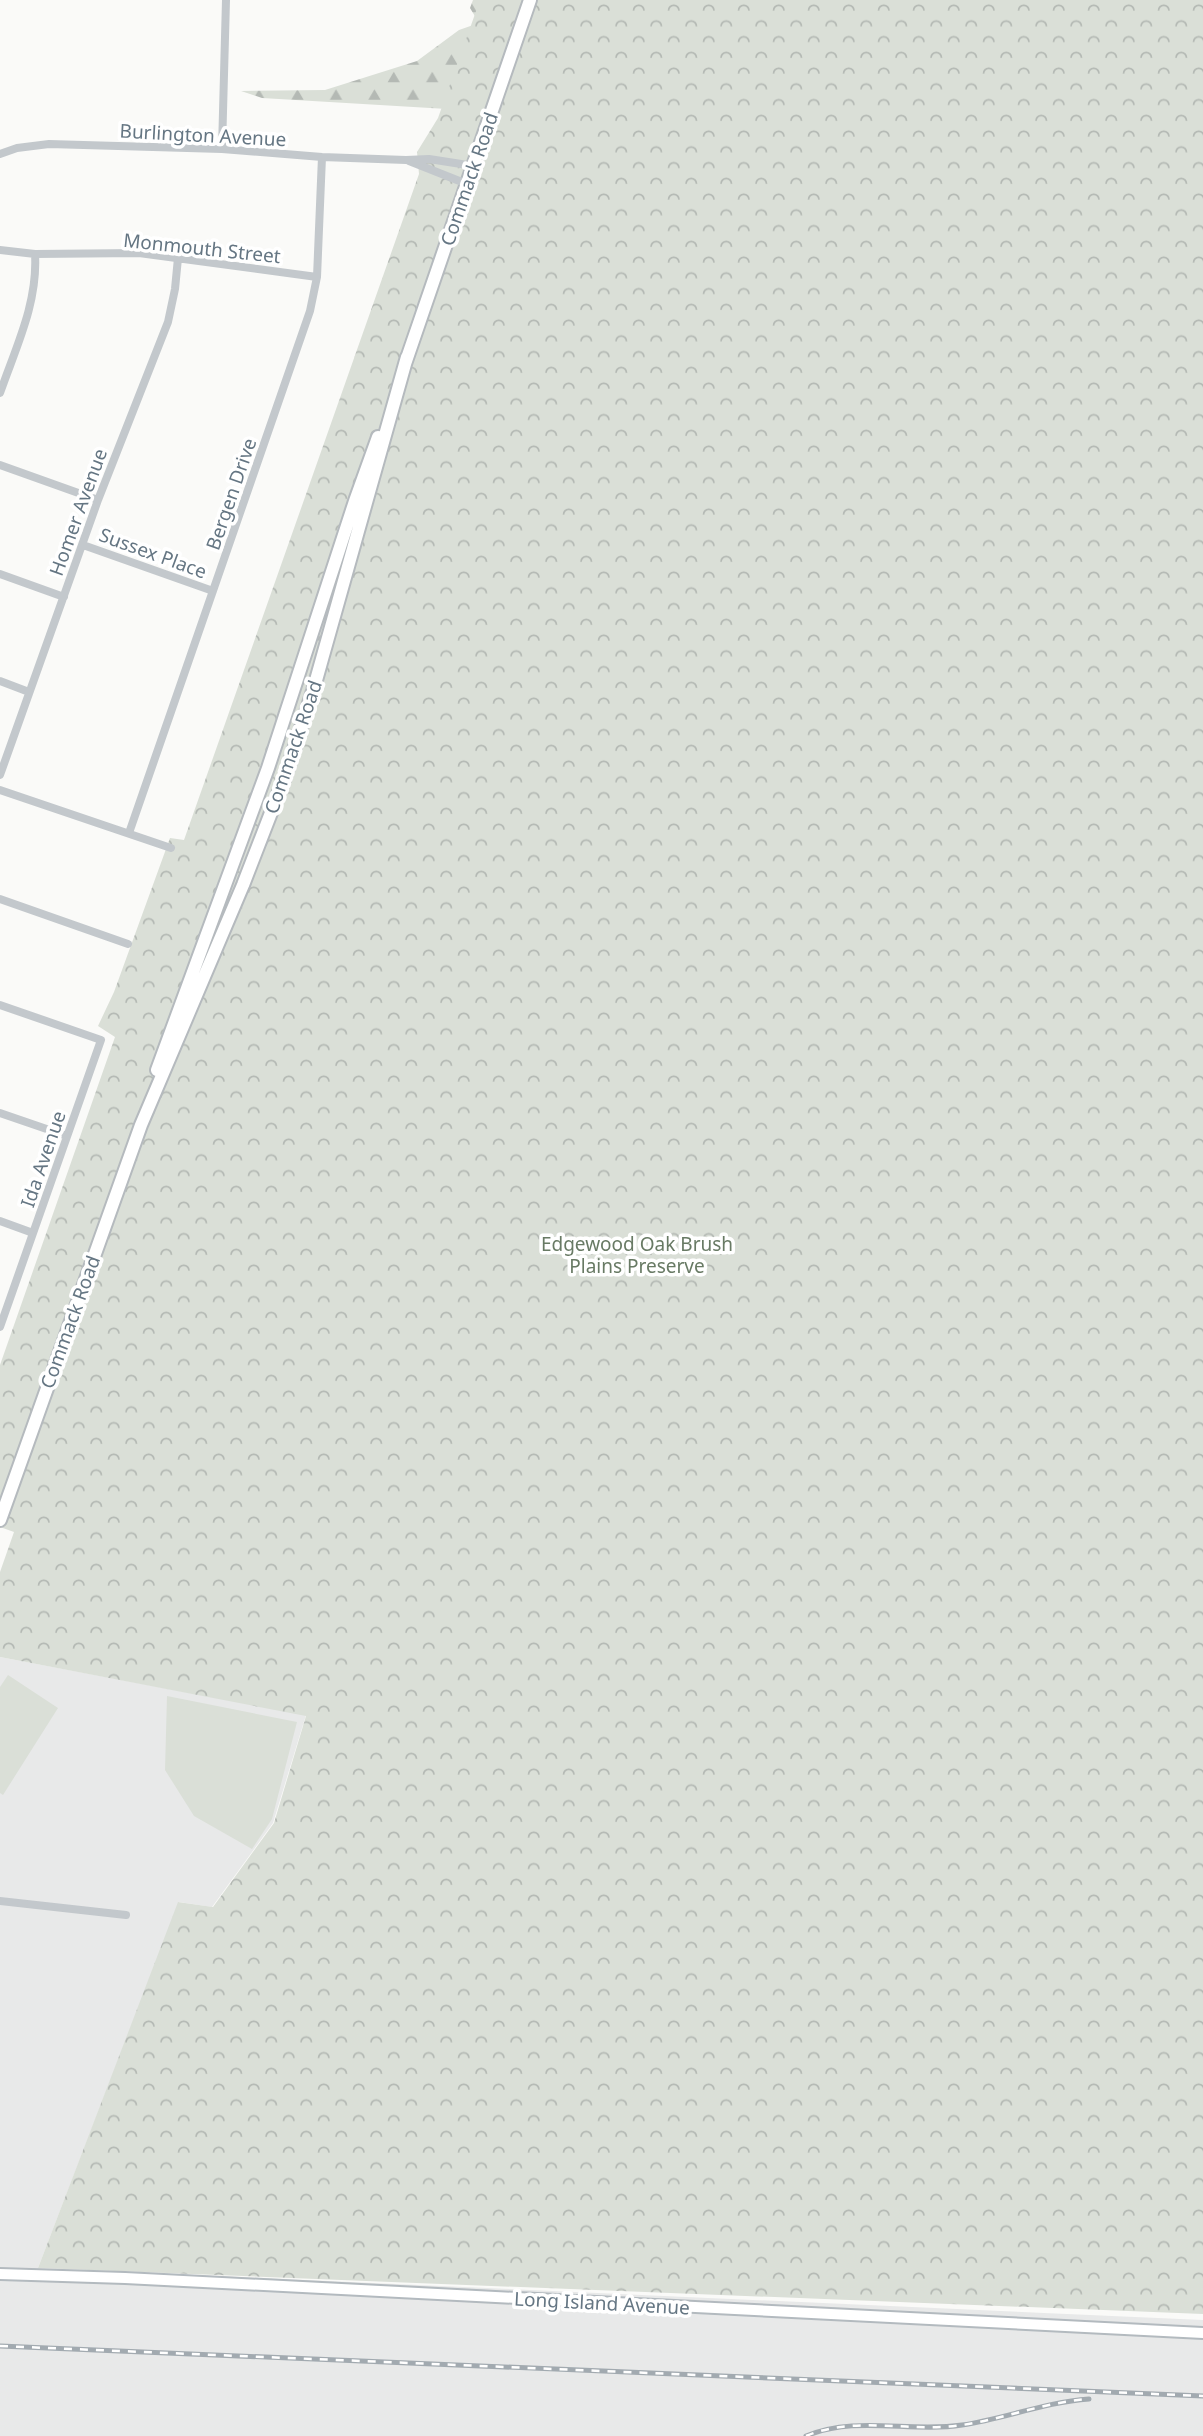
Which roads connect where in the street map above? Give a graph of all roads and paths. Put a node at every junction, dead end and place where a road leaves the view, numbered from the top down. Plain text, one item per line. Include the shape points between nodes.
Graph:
1 (226, 0) edge
2 (530, 0) edge
3 (222, 149) junction
4 (0, 155) edge
5 (322, 157) junction
6 (406, 160) junction
7 (474, 166) junction
8 (467, 184) junction
9 (0, 250) edge
10 (35, 254) junction
11 (178, 258) junction
12 (317, 277) junction
13 (407, 357) junction
14 (0, 393) edge
15 (0, 465) edge
16 (98, 500) junction
17 (83, 545) junction
18 (0, 574) edge
19 (213, 591) junction
20 (64, 597) junction
21 (0, 681) edge
22 (29, 692) junction
23 (0, 775) edge
24 (0, 790) edge
25 (129, 833) junction
26 (171, 848) dead end
27 (0, 899) edge
28 (128, 944) dead end
29 (0, 1005) edge
30 (0, 1113) edge
31 (141, 1125) junction
32 (67, 1136) junction
33 (0, 1221) edge
34 (33, 1233) junction
35 (0, 1327) edge
36 (0, 1520) edge
37 (0, 1901) edge
38 (126, 1915) dead end
39 (0, 2274) edge
40 (1203, 2333) edge

1 - 3 street
2 - 7 main road, Commack Road
3 - 4 street, Burlington Avenue via 49,144
3 - 5 street, Burlington Avenue
5 - 6 street, Burlington Avenue
5 - 12 street, Bergen Drive
6 - 7 street, Burlington Avenue
6 - 8 street, Burlington Avenue
7 - 8 main road, Commack Road
8 - 13 main road, Commack Road
9 - 10 street, Monmouth Street
10 - 11 street, Monmouth Street via 139,253
10 - 14 street via 33,299
11 - 12 street, Monmouth Street
11 - 16 street, Homer Avenue via 167,322
12 - 19 street, Bergen Drive via 280,402
13 - 31 main road, Commack Road
13 - 31 main road, Commack Road via 286,774
15 - 16 street
16 - 17 street, Homer Avenue
17 - 19 street, Sussex Place
17 - 20 street, Homer Avenue
18 - 20 street
19 - 25 street, Bergen Drive
20 - 22 street, Homer Avenue
21 - 22 street
22 - 23 street, Homer Avenue
24 - 25 street
25 - 26 street
27 - 28 street
29 - 32 street, Ida Avenue via 101,1040
30 - 32 street
31 - 36 main road, Commack Road
32 - 34 street, Ida Avenue
33 - 34 street
34 - 35 street, Ida Avenue
37 - 38 street
39 - 40 street, Long Island Avenue

